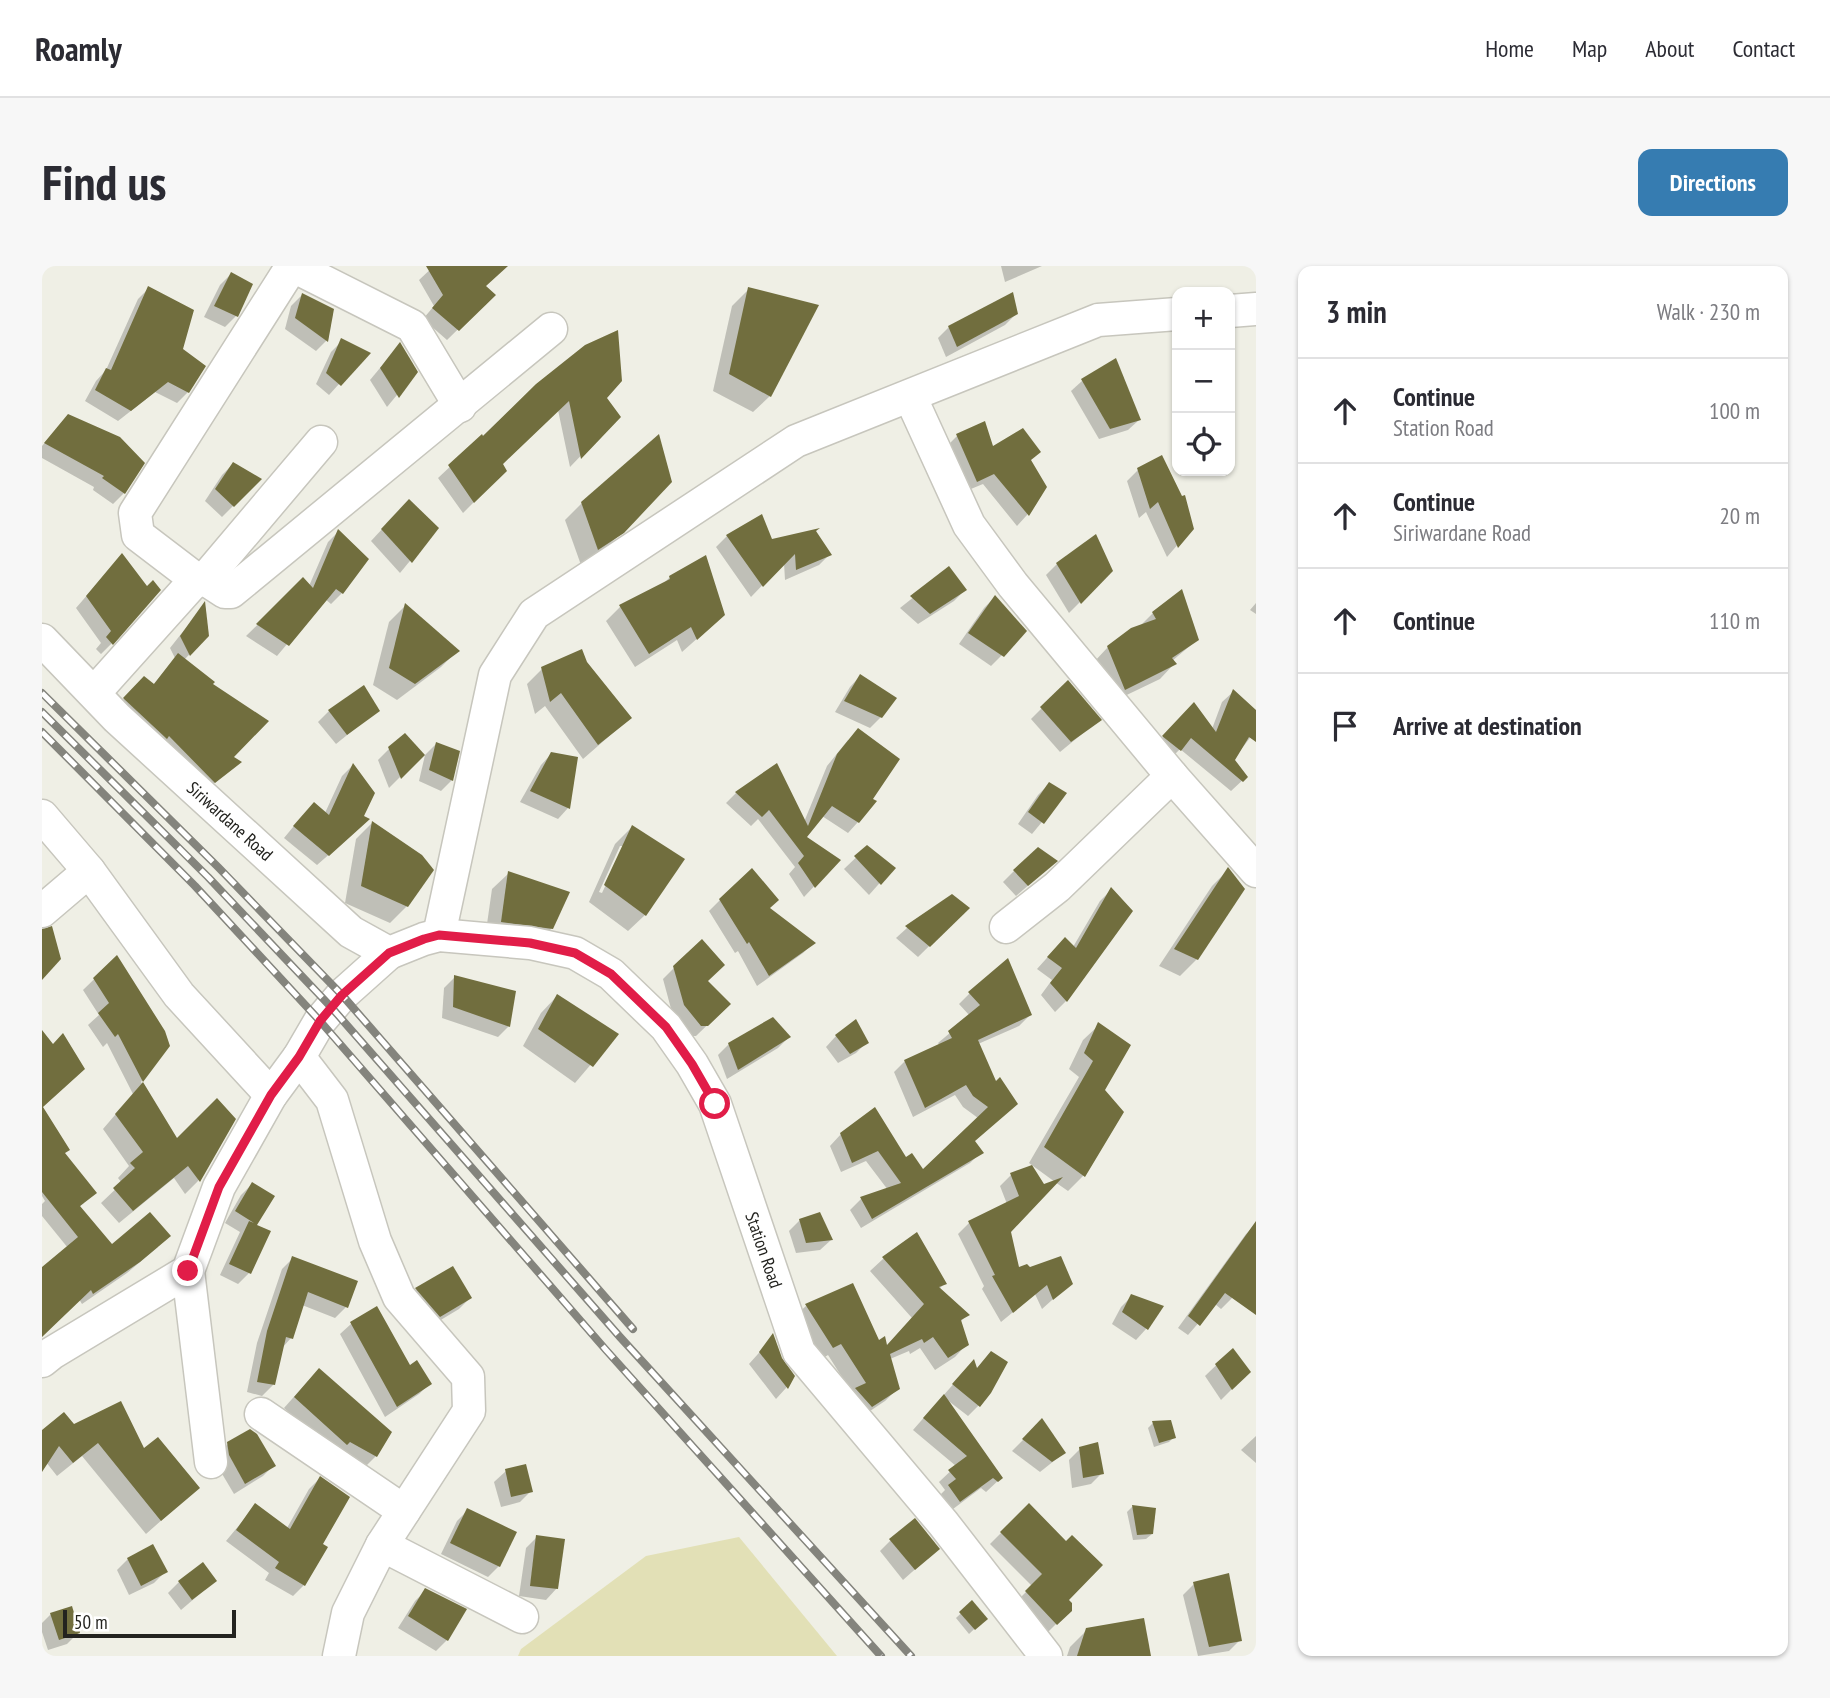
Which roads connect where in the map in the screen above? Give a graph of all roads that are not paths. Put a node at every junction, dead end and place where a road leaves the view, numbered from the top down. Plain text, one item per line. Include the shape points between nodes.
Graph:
1 (293, 266) edge
2 (1256, 309) edge
3 (1235, 311) edge
4 (1172, 314) edge
5 (551, 329) dead end
6 (910, 396) junction
7 (460, 406) junction
8 (321, 442) dead end
9 (201, 580) junction
10 (42, 640) edge
11 (94, 693) junction
12 (1172, 776) junction
13 (42, 816) edge
14 (89, 871) junction
15 (1256, 871) edge
16 (42, 911) edge
17 (1006, 927) dead end
18 (439, 935) junction
19 (389, 953) junction
20 (299, 1057) junction
21 (271, 1095) junction
22 (188, 1271) junction
23 (42, 1362) edge
24 (261, 1414) dead end
25 (211, 1462) dead end
26 (404, 1511) junction
27 (382, 1545) junction
28 (522, 1617) dead end
29 (339, 1656) edge
30 (1046, 1656) edge

1 - 7 street via 412,326
1 - 9 street via 135,513 138,535
2 - 3 street
4 - 6 street via 1098,320
5 - 7 street
6 - 12 street via 969,525
6 - 18 street via 796,441 534,614 495,675
7 - 9 street via 231,592
8 - 9 street
9 - 11 street via 190,586
10 - 11 street, Siriwardane Road
11 - 19 street, Siriwardane Road via 351,932
12 - 15 street
12 - 17 street via 1057,887
13 - 14 street
14 - 16 street
14 - 21 street via 179,995
18 - 19 street
18 - 30 street, Station Road via 530,943 575,953 611,974 666,1027 715,1104 799,1352
19 - 20 street via 331,1007
20 - 21 street
20 - 26 street via 332,1100 374,1241 399,1297 468,1377 469,1411
21 - 22 street via 219,1187
22 - 23 street
22 - 25 street
24 - 26 street
26 - 27 street
27 - 28 street
27 - 29 street via 348,1613

